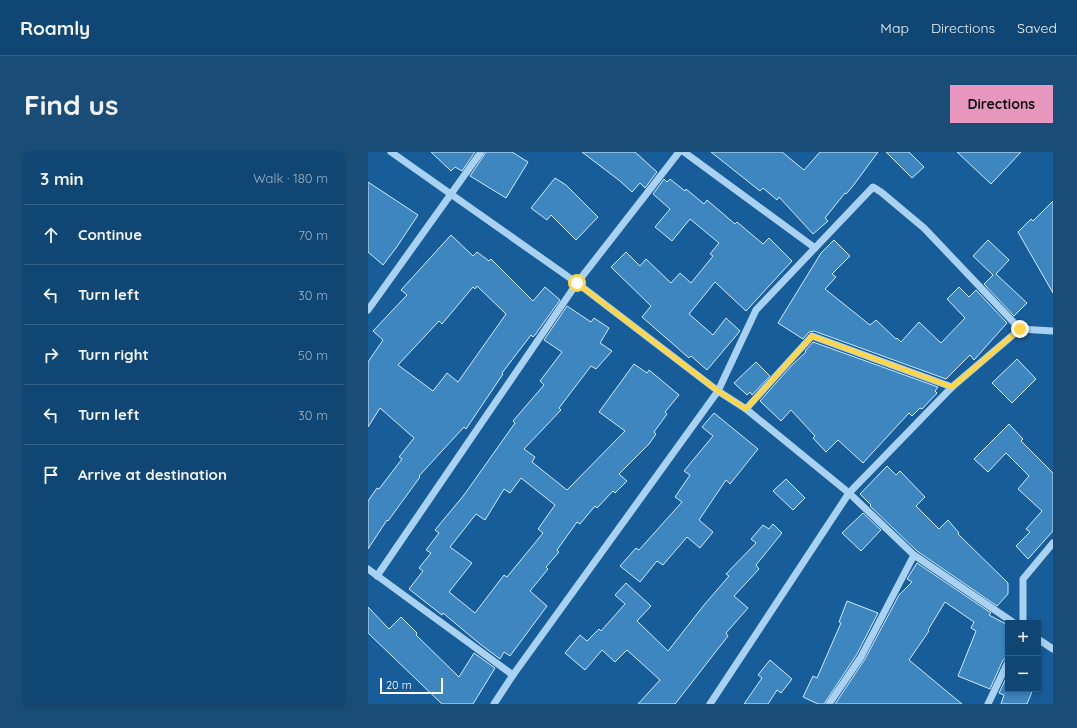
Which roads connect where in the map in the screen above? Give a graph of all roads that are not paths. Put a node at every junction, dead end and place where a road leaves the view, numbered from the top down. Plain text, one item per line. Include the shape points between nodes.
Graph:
1 (391, 152) edge
2 (481, 152) edge
3 (679, 152) edge
4 (684, 152) edge
5 (451, 193) junction
6 (815, 248) junction
7 (577, 283) junction
8 (368, 310) edge
9 (1020, 329) junction
10 (1053, 332) edge
11 (952, 387) junction
12 (718, 391) junction
13 (746, 409) junction
14 (849, 493) junction
15 (1053, 543) edge
16 (914, 555) junction
17 (368, 569) edge
18 (377, 576) junction
19 (1010, 620) edge
20 (1023, 620) edge
21 (1041, 641) edge
22 (1053, 649) edge
23 (1005, 668) edge
24 (513, 675) junction
25 (494, 704) edge
26 (710, 704) edge
27 (829, 704) edge
28 (988, 704) edge

1 - 5 street
2 - 5 street
3 - 7 street
4 - 6 street
5 - 7 street
5 - 8 street
6 - 9 street via 874,187 924,228
6 - 12 street via 756,310
7 - 12 street
7 - 18 street
9 - 10 street
9 - 11 street
11 - 13 street via 812,336
11 - 14 street
12 - 13 street
12 - 24 street
13 - 14 street
14 - 16 street
14 - 26 street
15 - 20 street via 1023,579
16 - 19 street
16 - 27 street via 860,656
17 - 18 street
18 - 24 street
21 - 22 street
23 - 28 street
24 - 25 street

